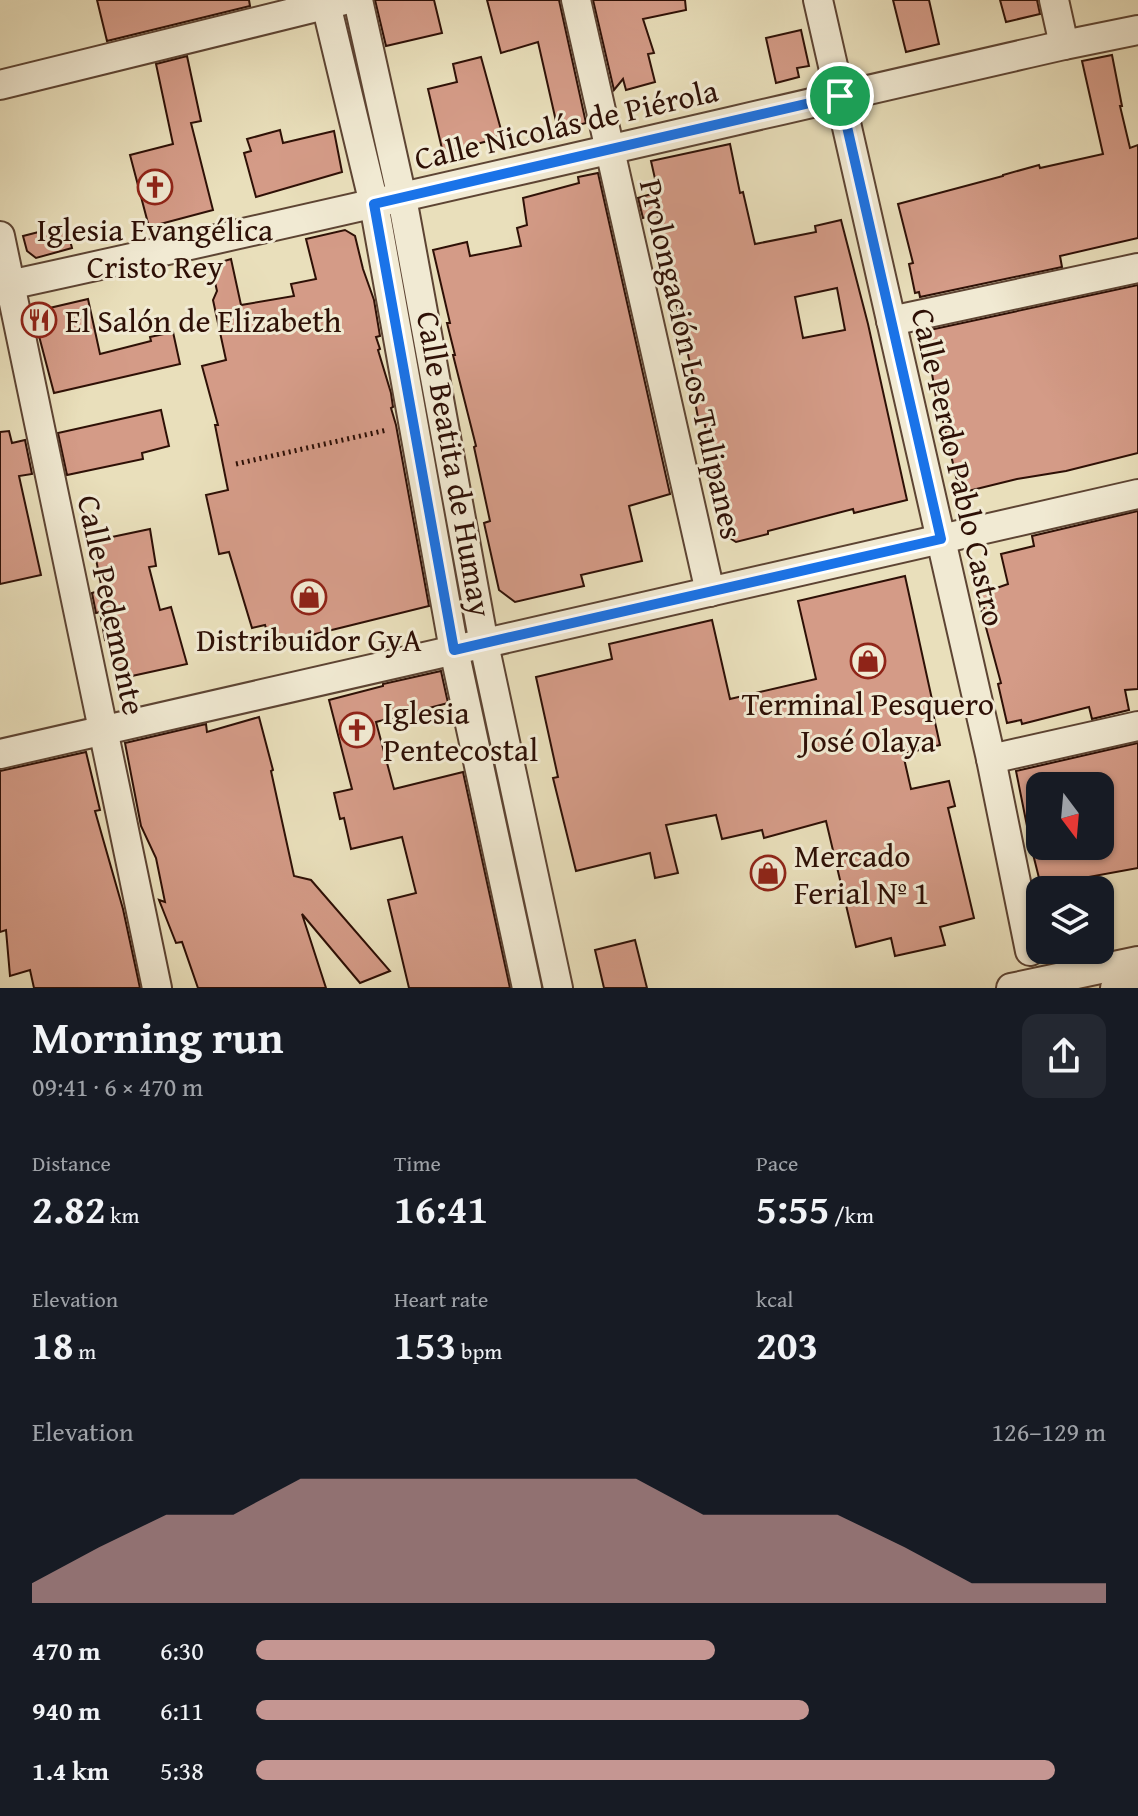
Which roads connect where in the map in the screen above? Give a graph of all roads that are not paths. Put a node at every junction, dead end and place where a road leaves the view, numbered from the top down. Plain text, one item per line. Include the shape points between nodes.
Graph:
1 (358, 0) edge
2 (576, 0) edge
3 (818, 0) edge
4 (1054, 0) edge
5 (332, 1) edge
6 (1138, 30) edge
7 (1064, 45) junction
8 (0, 85) edge
9 (840, 96) junction
10 (610, 148) junction
11 (402, 198) junction
12 (374, 204) junction
13 (0, 236) edge
14 (1138, 268) edge
15 (5, 286) edge
16 (891, 321) junction
17 (1138, 494) edge
18 (941, 539) junction
19 (710, 592) junction
20 (484, 644) junction
21 (454, 650) junction
22 (1138, 726) edge
23 (103, 730) junction
24 (0, 754) edge
25 (991, 759) junction
26 (1026, 931) edge
27 (1138, 961) edge
28 (1026, 964) edge
29 (1045, 964) edge
30 (1054, 983) edge
31 (1138, 984) edge
32 (1020, 987) edge
33 (157, 988) edge
34 (527, 988) edge
35 (558, 988) edge
36 (1115, 988) edge

1 - 11 street, Calle Beatita de Humay
2 - 10 street, Prolongación Los Tulipanes
3 - 9 street, Calle Perdo Pablo Castro
4 - 7 street
5 - 8 street
5 - 12 street, Calle Beatita de Humay
6 - 7 street, Calle Nicolás de Piérola
7 - 9 street, Calle Nicolás de Piérola
9 - 10 street, Calle Nicolás de Piérola
9 - 16 street, Calle Perdo Pablo Castro
10 - 11 street, Calle Nicolás de Piérola
10 - 19 street, Prolongación Los Tulipanes
11 - 12 street, Calle Nicolás de Piérola
11 - 20 street, Calle Beatita de Humay
12 - 15 street, Calle Nicolás de Piérola
12 - 21 street, Calle Beatita de Humay
13 - 15 street, Calle Pedemonte
14 - 16 street
15 - 23 street, Calle Pedemonte
16 - 18 street, Calle Perdo Pablo Castro
17 - 18 street
18 - 19 street
18 - 25 street, Calle Perdo Pablo Castro
19 - 20 street
20 - 21 street
20 - 35 street, Calle Beatita de Humay
21 - 23 street
21 - 34 street, Calle Beatita de Humay
22 - 25 street
23 - 24 street
23 - 33 street, Calle Pedemonte
25 - 26 street, Calle Perdo Pablo Castro
27 - 30 street
28 - 32 street
29 - 30 street
30 - 32 street
31 - 36 street

